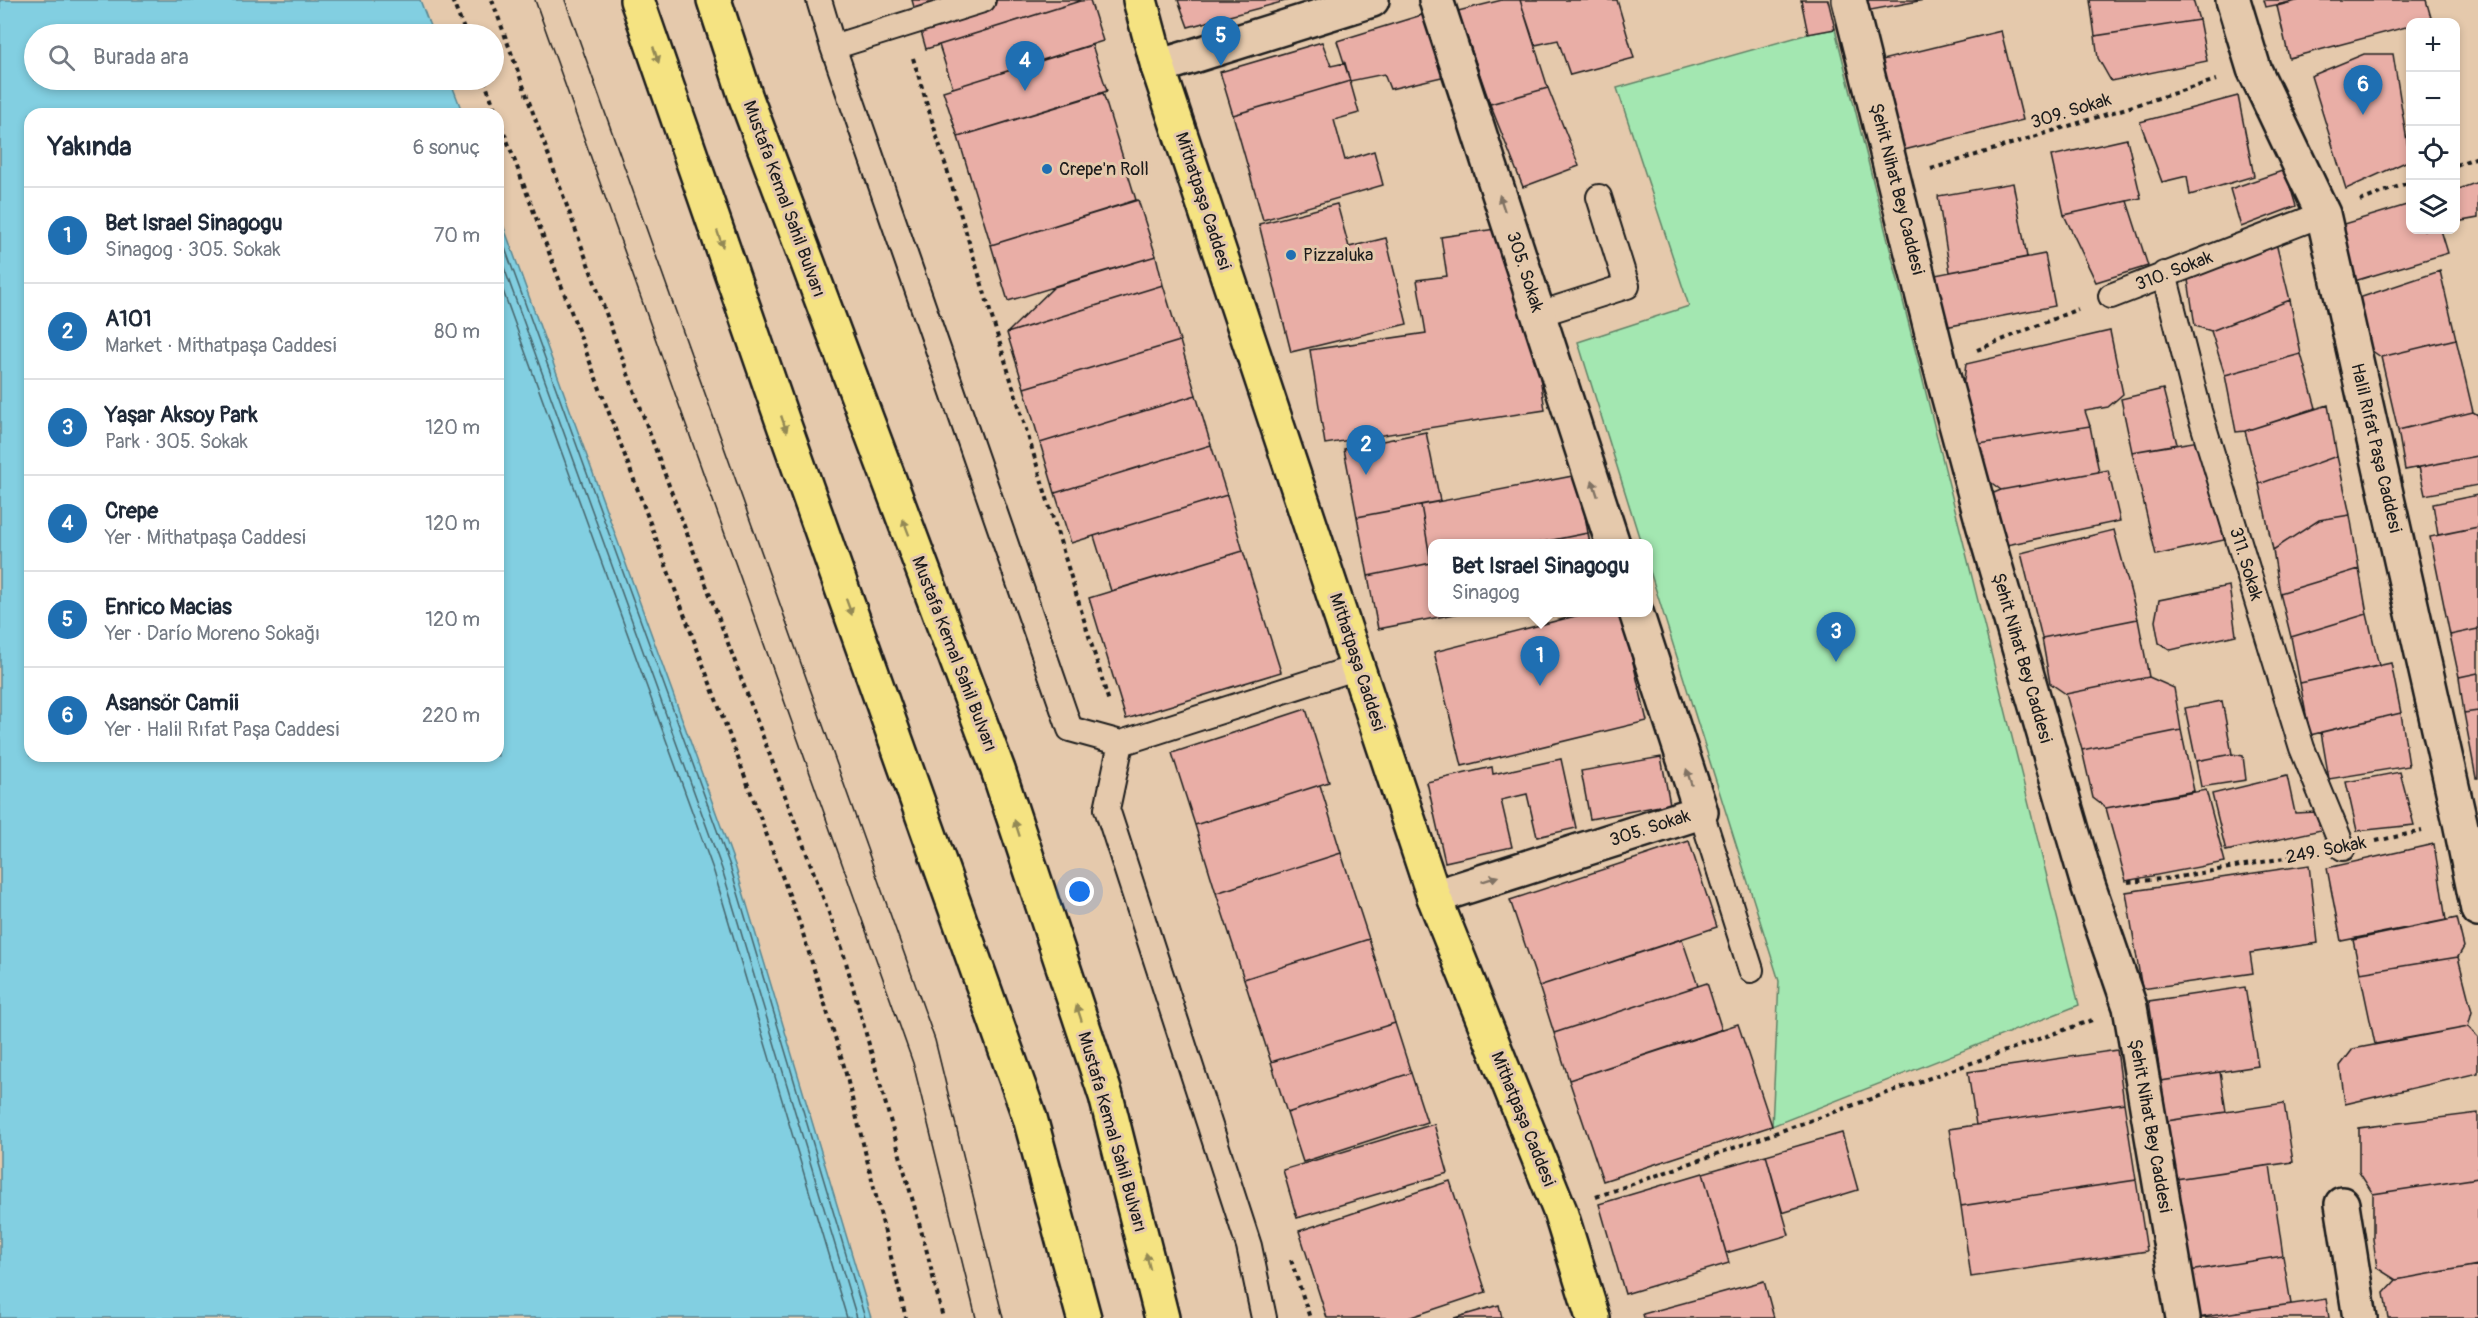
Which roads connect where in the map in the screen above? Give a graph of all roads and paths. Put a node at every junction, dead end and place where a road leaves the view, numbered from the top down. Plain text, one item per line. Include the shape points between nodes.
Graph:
1 (452, 0) edge
2 (492, 0) edge
3 (637, 0) edge
4 (714, 0) edge
5 (819, 0) edge
6 (983, 0) edge
7 (1140, 0) edge
8 (1372, 0) edge
9 (1436, 0) edge
10 (1849, 0) edge
11 (2233, 0) edge
12 (462, 24) edge
13 (501, 24) edge
14 (903, 25) junction
15 (504, 33) edge
16 (833, 47) junction
17 (1158, 67) junction
18 (2254, 69) junction
19 (488, 90) edge
20 (495, 108) edge
21 (504, 131) edge
22 (2478, 157) edge
23 (2460, 164) edge
24 (1896, 180) junction
25 (2406, 183) edge
26 (1599, 197) dead end
27 (2323, 214) junction
28 (2164, 274) junction
29 (2111, 296) joint
30 (1539, 314) junction
31 (1940, 365) junction
32 (1612, 539) edge
33 (1638, 617) edge
34 (1358, 667) junction
35 (1121, 743) junction
36 (1701, 812) junction
37 (2469, 820) edge
38 (2343, 848) junction
39 (2173, 878) dead end
40 (1434, 897) junction
41 (2478, 910) edge
42 (1751, 970) dead end
43 (2130, 1007) junction
44 (1592, 1199) dead end
45 (2342, 1204) dead end
46 (1288, 1250) dead end
47 (906, 1318) edge
48 (943, 1318) edge
49 (1084, 1318) edge
50 (1162, 1318) edge
51 (1264, 1318) edge
52 (1311, 1318) edge
53 (1593, 1318) edge
54 (2182, 1318) edge
55 (2360, 1318) edge

1 - 12 path
2 - 13 path
3 -> 49 main road via 1030,1118
50 -> 4 main road, Mustafa Kemal Sahil Bulvarı via 1106,1096 998,770 758,130
5 - 16 lane
6 - 14 lane
7 - 17 main road, Mithatpaşa Caddesi
8 - 17 street
30 -> 9 street, 305. Sokak
10 - 24 street, Şehit Nihat Bey Caddesi
11 - 18 street, Halil Rıfat Paşa Caddesi
14 - 16 lane
14 - 35 path
15 - 48 path via 842,948
16 - 35 lane via 1070,729
17 - 34 main road, Mithatpaşa Caddesi
18 - 24 path, 309. Sokak
18 - 27 street, Halil Rıfat Paşa Caddesi
19 - 20 path
21 - 47 path via 800,924 844,1066
22 - 23 path
24 - 31 street, Şehit Nihat Bey Caddesi
25 - 27 path
26 - 30 lane via 1627,286
27 - 28 lane, 310. Sokak
27 - 37 street, Halil Rıfat Paşa Caddesi
28 - 29 lane, 310. Sokak
28 - 38 lane, 311. Sokak via 2199,411 2302,748
29 - 31 path
32 -> 30 street, 305. Sokak
31 - 43 street, Şehit Nihat Bey Caddesi via 2088,885
36 -> 33 street, 305. Sokak
34 - 35 lane
34 - 40 main road, Mithatpaşa Caddesi
35 - 51 lane via 1107,809 1249,1246
40 -> 36 street, 305. Sokak
36 - 42 lane
37 - 38 path, 249. Sokak
37 - 41 street, Halil Rıfat Paşa Caddesi
38 - 39 path, 249. Sokak
40 - 53 main road, Mithatpaşa Caddesi via 1560,1211
43 - 44 path
43 - 54 street, Şehit Nihat Bey Caddesi
45 - 55 street
46 - 52 path

